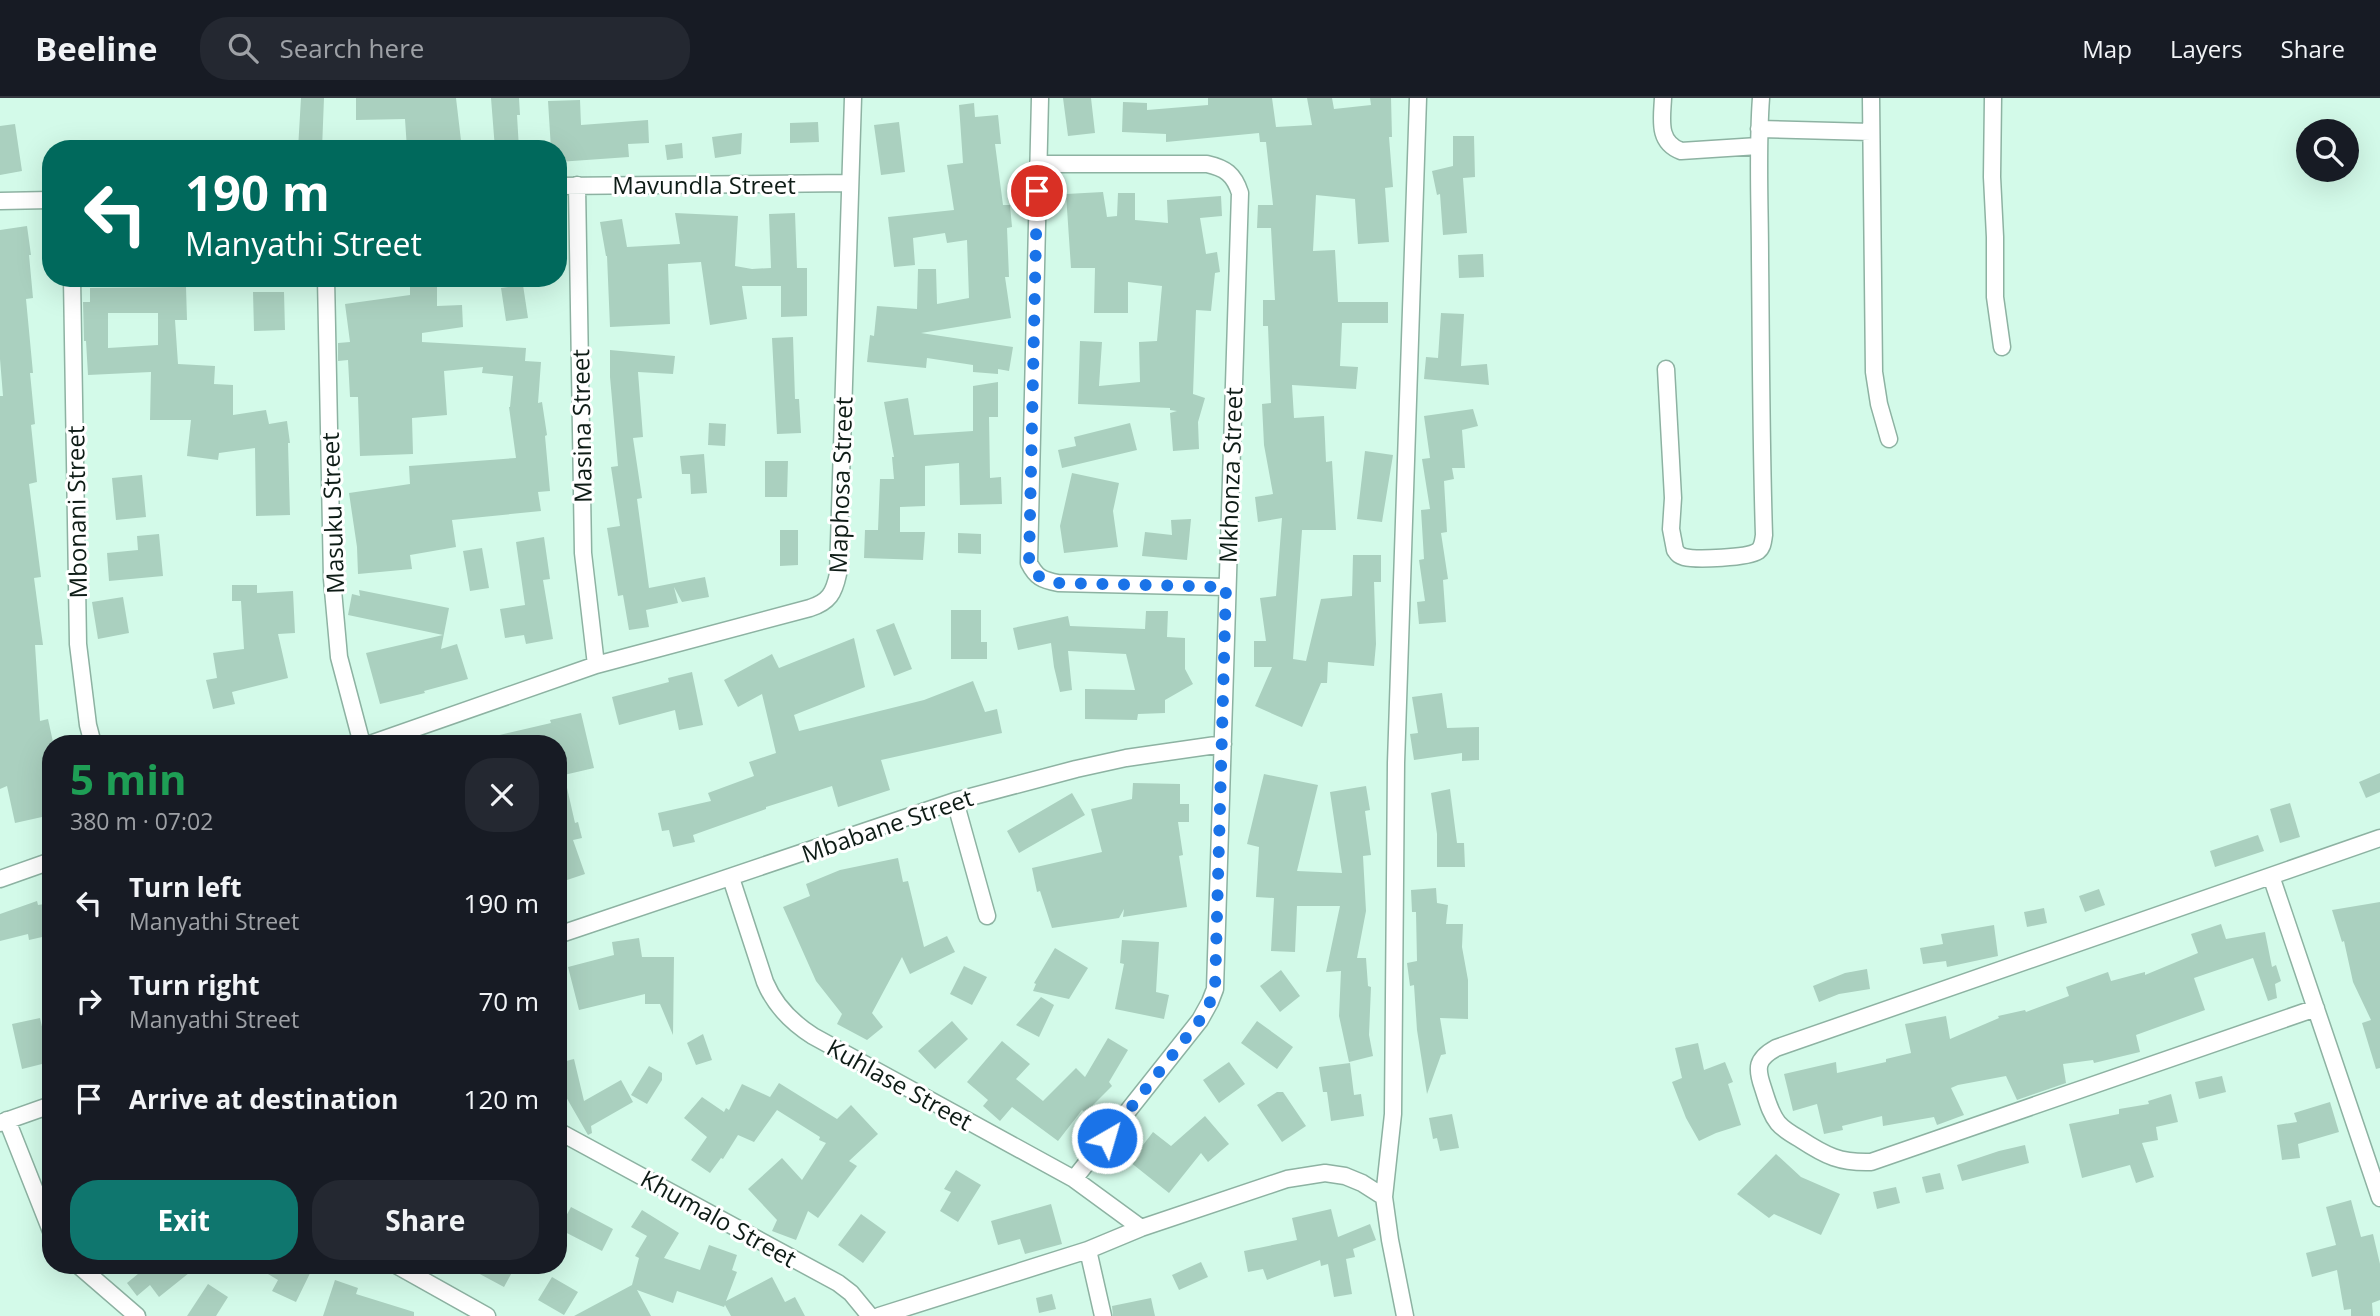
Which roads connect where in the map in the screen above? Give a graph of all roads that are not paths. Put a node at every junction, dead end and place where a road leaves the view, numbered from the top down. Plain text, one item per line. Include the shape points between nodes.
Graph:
1 (853, 98) edge
2 (1040, 98) edge
3 (1418, 98) edge
4 (1663, 98) edge
5 (1761, 98) edge
6 (1871, 98) edge
7 (1993, 98) edge
8 (1871, 132) junction
9 (1758, 138) junction
10 (1038, 164) junction
11 (850, 183) junction
12 (567, 186) edge
13 (577, 186) junction
14 (42, 200) edge
15 (0, 201) edge
16 (72, 287) edge
17 (326, 287) edge
18 (2002, 347) dead end
19 (1666, 369) dead end
20 (1889, 439) dead end
21 (1226, 587) junction
22 (596, 665) junction
23 (91, 735) edge
24 (360, 735) edge
25 (396, 735) edge
26 (1223, 744) junction
27 (955, 801) junction
28 (2380, 838) edge
29 (42, 864) edge
30 (2270, 876) junction
31 (731, 878) junction
32 (0, 879) edge
33 (987, 916) dead end
34 (567, 932) edge
35 (2316, 1008) junction
36 (42, 1108) edge
37 (4, 1121) edge
38 (567, 1136) edge
39 (1074, 1178) junction
40 (1384, 1197) junction
41 (2380, 1198) edge
42 (42, 1210) edge
43 (1141, 1228) junction
44 (1088, 1250) junction
45 (88, 1274) edge
46 (412, 1274) edge
47 (137, 1316) edge
48 (486, 1316) edge
49 (870, 1316) edge
50 (878, 1316) edge
51 (1103, 1316) edge
52 (1405, 1316) edge

1 - 11 street, Maphosa Street
2 - 10 street
3 - 40 street via 1396,763 1393,1114
4 - 9 street via 1662,128 1671,147 1681,150
5 - 9 street
6 - 8 street
7 - 18 street via 1995,297
8 - 9 street
8 - 20 street via 1874,372
9 - 19 street via 1764,535 1757,552 1698,558 1675,550
10 - 21 street via 1029,563 1043,580 1058,583
10 - 21 street, Mkhonza Street via 1198,163 1225,169 1234,178 1240,211
11 - 13 street, Mavundla Street
11 - 22 street, Maphosa Street via 835,590 810,608
12 - 13 street, Mavundla Street
13 - 22 street, Masina Street via 583,553
14 - 15 street
16 - 23 street, Mbonani Street via 78,644
17 - 24 street, Masuku Street via 335,624
21 - 26 street, Mkhonza Street
22 - 25 street, Maphosa Street
26 - 27 street, Mbabane Street via 1101,764
26 - 39 street, Mkhonza Street via 1213,996 1200,1020
27 - 31 street, Mbabane Street
27 - 33 street
28 - 30 street
29 - 32 street
30 - 35 street
30 - 35 street via 1776,1048 1759,1064 1769,1108 1787,1131 1826,1156 1871,1162
31 - 34 street, Mbabane Street
31 - 39 street, Kuhlase Street via 768,989 795,1024
35 - 41 street
36 - 37 street
37 - 42 street
38 - 49 street, Khumalo Street via 838,1283
39 - 43 street, Kuhlase Street
40 - 43 street via 1345,1176 1306,1174
40 - 52 street
43 - 44 street
44 - 50 street
44 - 51 street
45 - 47 street
46 - 48 street

